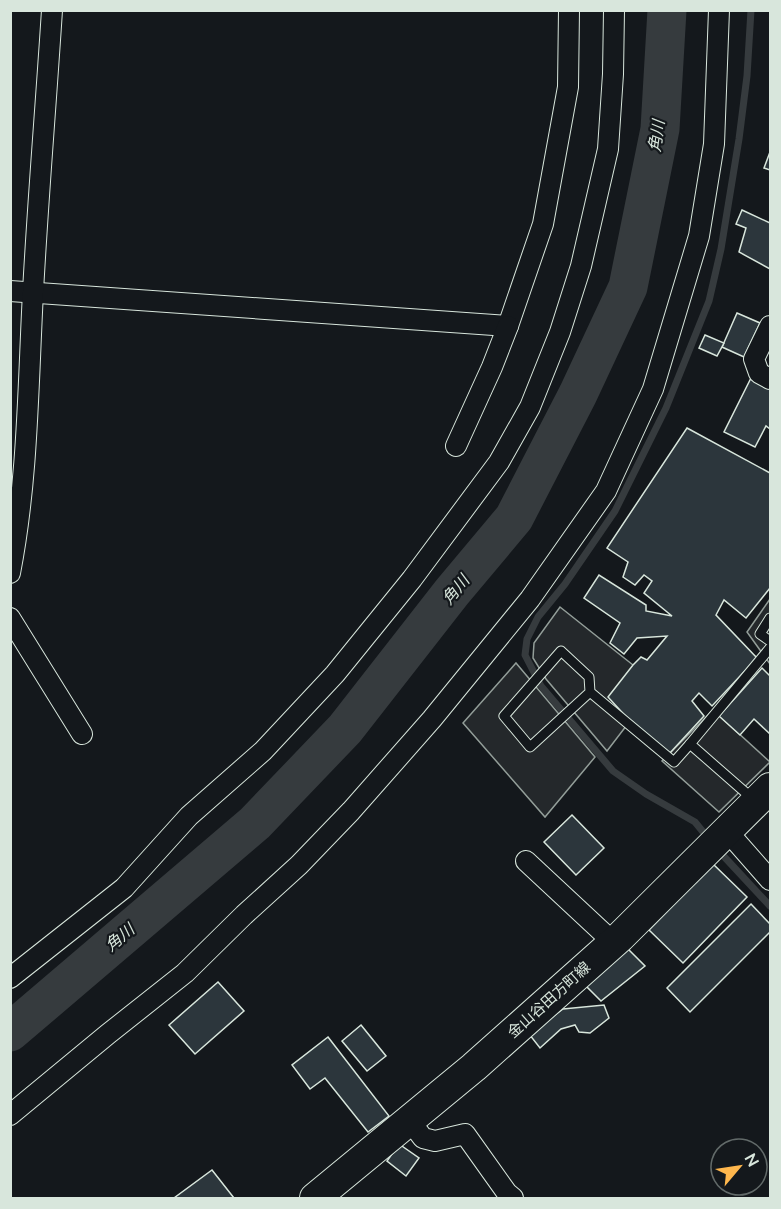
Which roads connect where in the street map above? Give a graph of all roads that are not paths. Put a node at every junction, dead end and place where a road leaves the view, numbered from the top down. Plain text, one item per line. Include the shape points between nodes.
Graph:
1 (52, 10) edge
2 (569, 10) edge
3 (614, 10) edge
4 (719, 10) edge
5 (10, 291) edge
6 (33, 292) junction
7 (508, 326) junction
8 (771, 326) edge
9 (771, 379) edge
10 (456, 446) dead end
11 (10, 573) edge
12 (10, 618) edge
13 (771, 618) edge
14 (771, 641) edge
15 (771, 648) edge
16 (590, 692) junction
17 (82, 734) dead end
18 (690, 744) junction
19 (763, 795) edge
20 (728, 831) junction
21 (526, 861) dead end
22 (771, 880) edge
23 (614, 943) junction
24 (10, 978) edge
25 (10, 1115) edge
26 (410, 1121) junction
27 (315, 1198) edge
28 (513, 1198) edge

1 - 6 street
2 - 7 street via 568,87 543,224
3 - 24 street via 608,149 581,266 530,407 499,462 335,674 263,751 189,816 124,888
4 - 25 street via 714,144 699,236 652,389 606,491 530,600 432,719 306,858 185,973
5 - 6 street
6 - 7 street
6 - 11 street via 20,522
7 - 10 street
8 - 9 street via 754,359 759,373
12 - 17 street
13 - 14 lane via 760,634
15 - 18 lane
16 - 16 lane via 590,677 561,651 504,716 530,747
16 - 18 lane via 674,762
18 - 19 lane
19 - 20 main road, 金山谷田方町線
20 - 22 street
20 - 23 main road, 金山谷田方町線
21 - 23 street
23 - 26 main road, 金山谷田方町線
26 - 27 main road, 金山谷田方町線
26 - 28 street via 423,1138 435,1142 465,1134

